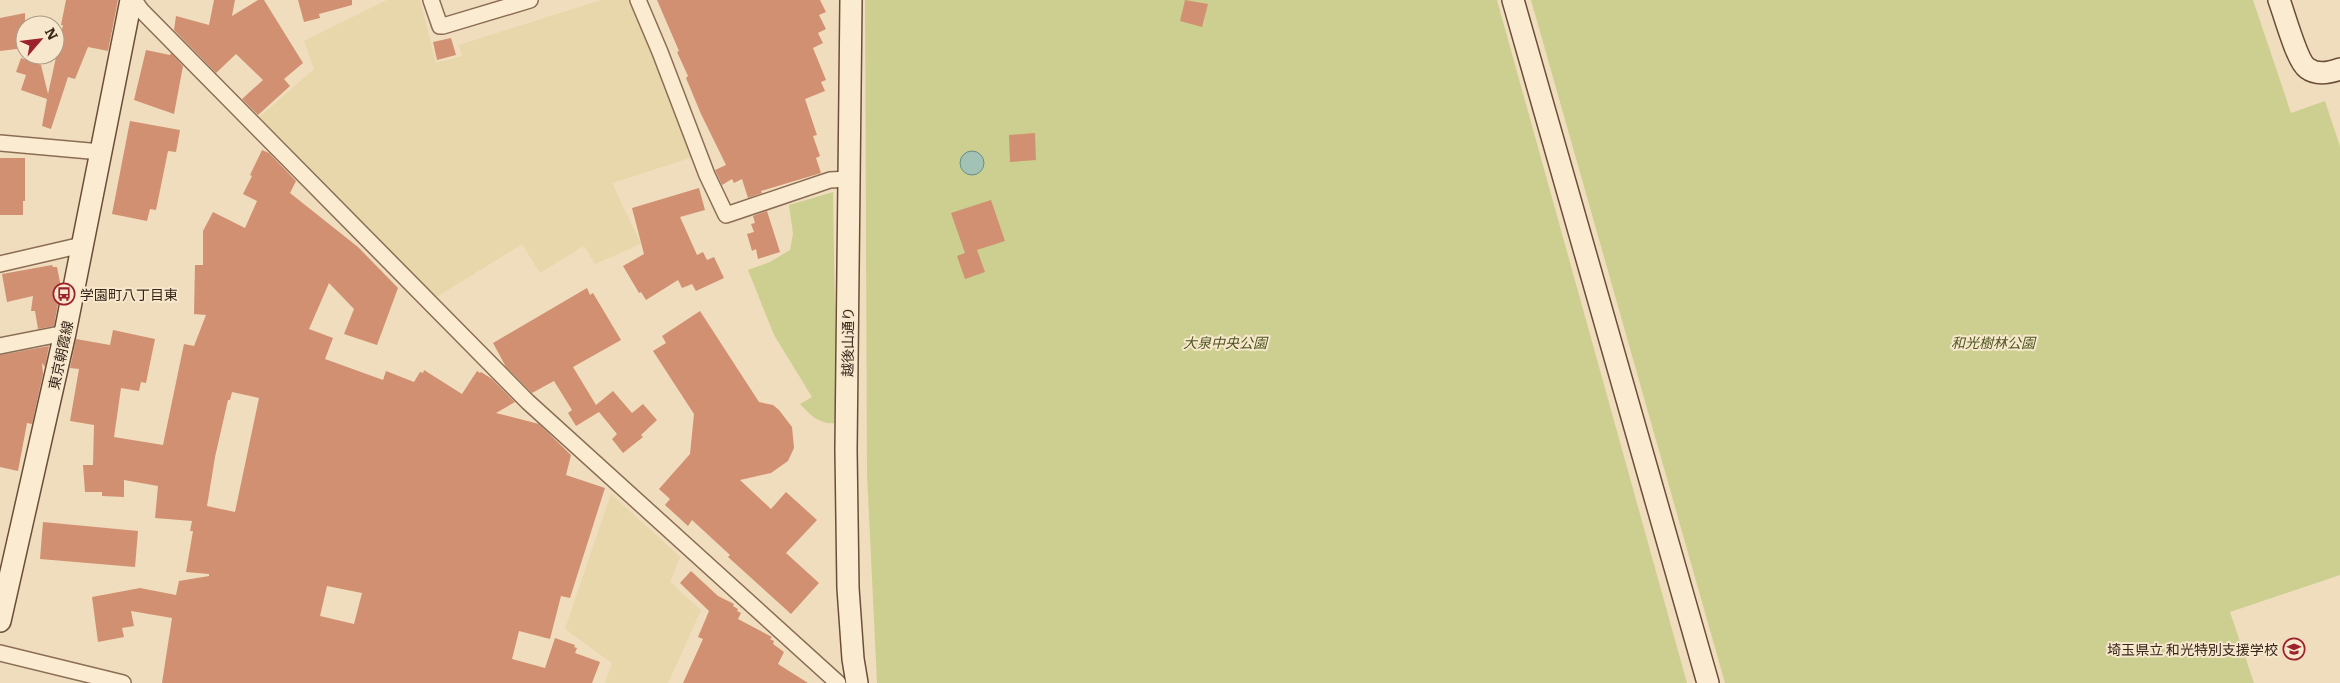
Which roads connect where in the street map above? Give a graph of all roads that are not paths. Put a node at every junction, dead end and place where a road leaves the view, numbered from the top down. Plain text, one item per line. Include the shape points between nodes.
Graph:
1 (132, 0) edge
2 (431, 0) edge
3 (530, 0) edge
4 (638, 0) edge
5 (851, 0) edge
6 (1513, 0) edge
7 (2279, 0) edge
8 (2340, 70) edge
9 (0, 143) edge
10 (101, 152) junction
11 (850, 179) junction
12 (82, 246) junction
13 (0, 264) edge
14 (65, 333) junction
15 (0, 346) edge
16 (0, 621) edge
17 (0, 653) edge
18 (123, 683) edge
19 (838, 683) edge
20 (857, 683) edge
21 (1708, 683) edge

1 - 10 street, 東京朝霞線
1 - 19 street via 528,402
2 - 3 street via 437,22 443,26
4 - 11 street via 726,215 830,180
5 - 11 street, 越後山通り
6 - 21 street
7 - 8 street via 2305,67 2316,73
9 - 10 street
10 - 12 street, 東京朝霞線
11 - 20 street, 越後山通り via 846,470 848,588
12 - 13 street
12 - 14 street, 東京朝霞線
14 - 15 street
14 - 16 street, 東京朝霞線
17 - 18 street

